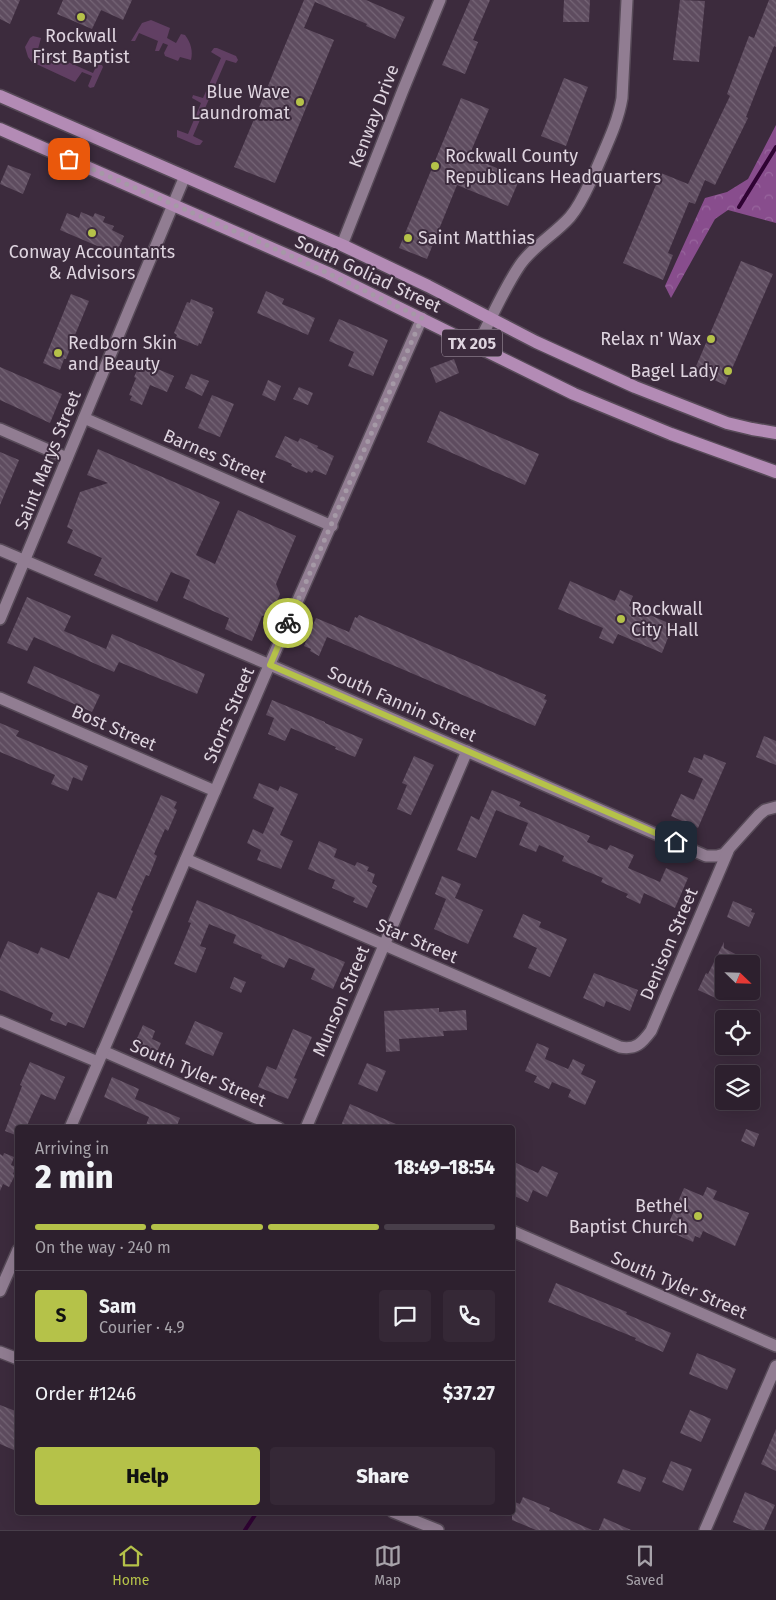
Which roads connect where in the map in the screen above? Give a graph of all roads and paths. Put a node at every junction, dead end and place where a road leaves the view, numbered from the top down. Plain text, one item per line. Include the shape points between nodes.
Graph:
1 (440, 0) edge
2 (627, 0) edge
3 (0, 96) edge
4 (0, 129) edge
5 (185, 176) junction
6 (173, 204) junction
7 (342, 245) junction
8 (422, 318) junction
9 (491, 318) junction
10 (477, 346) junction
11 (84, 418) junction
12 (0, 429) edge
13 (776, 433) edge
14 (67, 458) junction
15 (776, 472) edge
16 (332, 526) junction
17 (0, 550) edge
18 (25, 560) junction
19 (0, 619) edge
20 (270, 665) junction
21 (0, 698) edge
22 (466, 751) junction
23 (215, 791) junction
24 (776, 807) edge
25 (728, 851) junction
26 (186, 859) junction
27 (384, 946) junction
28 (0, 1021) edge
29 (637, 1046) joint
30 (100, 1057) junction
31 (71, 1125) edge
32 (271, 1125) edge
33 (307, 1125) edge
34 (515, 1232) edge
35 (15, 1257) edge
36 (0, 1291) edge
37 (776, 1346) edge
38 (0, 1352) edge
39 (15, 1358) edge
40 (776, 1366) edge
41 (397, 1515) edge
42 (412, 1525) edge
43 (438, 1530) edge
44 (705, 1530) edge

1 - 7 street, Kenway Drive
2 - 9 street via 622,98 609,139 577,208 521,264
3 - 5 main road, South Goliad Street / TX 205
4 - 6 main road, South Goliad Street / TX 205
5 - 6 street, Saint Marys Street
5 - 7 main road, South Goliad Street / TX 205
6 - 8 main road, South Goliad Street / TX 205
6 - 11 street, Saint Marys Street
7 - 9 main road, South Goliad Street / TX 205
8 - 10 main road, South Goliad Street / TX 205
8 - 16 street, Storrs Street
9 - 10 street
9 - 13 main road, South Goliad Street / TX 205 via 658,397 752,430
10 - 15 main road, South Goliad Street / TX 205 via 598,405
11 - 14 street, Saint Marys Street
11 - 16 street, Barnes Street
12 - 14 street
14 - 18 street, Saint Marys Street
16 - 20 street, Storrs Street
17 - 18 street, South Fannin Street
18 - 19 street, Saint Marys Street
18 - 20 street, South Fannin Street
20 - 22 street, South Fannin Street
20 - 23 street, Storrs Street
21 - 23 street, Bost Street
22 - 25 street, South Fannin Street via 706,856
22 - 27 street, Munson Street
23 - 26 street, Storrs Street
24 - 25 street via 759,815
25 - 29 street, Denison Street via 651,1031
26 - 27 street, Star Street
26 - 30 street, Storrs Street
27 - 29 street, Star Street via 620,1047
27 - 33 street, Munson Street
28 - 30 street, South Tyler Street
30 - 31 street, Storrs Street
30 - 32 street, South Tyler Street
34 - 37 street, South Tyler Street
35 - 36 street
38 - 39 street
40 - 44 street
41 - 42 street
42 - 43 street

